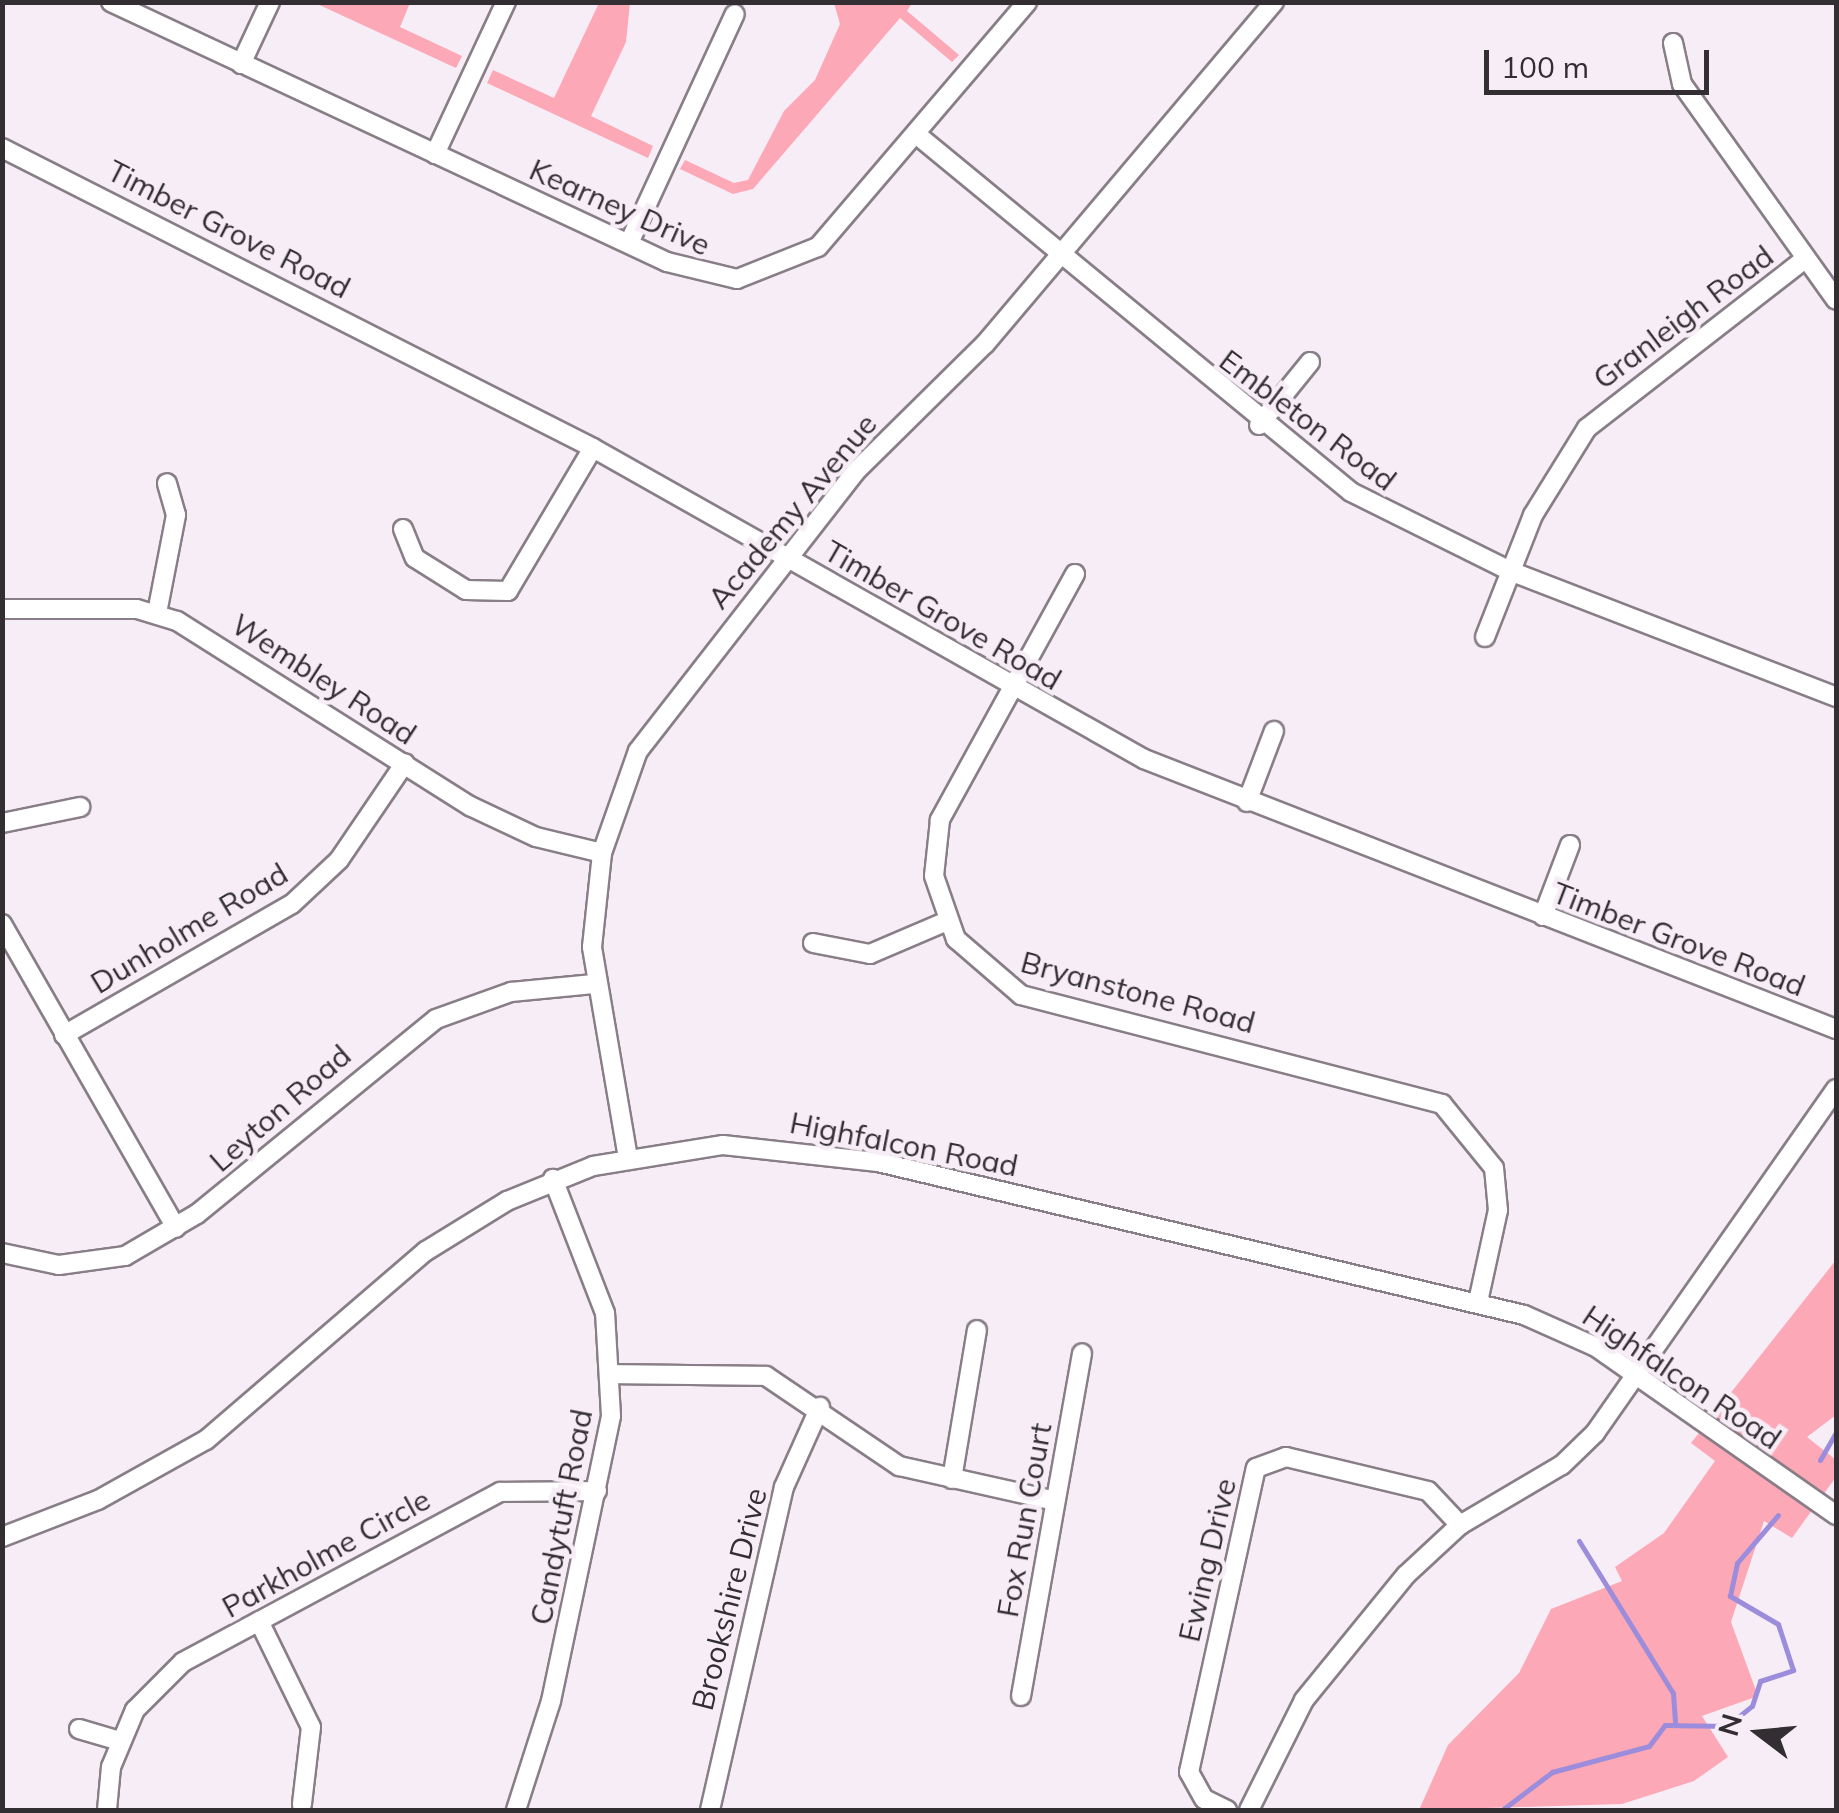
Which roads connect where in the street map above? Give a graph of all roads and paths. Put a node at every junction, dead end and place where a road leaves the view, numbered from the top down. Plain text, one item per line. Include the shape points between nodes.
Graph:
1 (111, 2) edge
2 (270, 2) edge
3 (506, 2) edge
4 (1027, 2) edge
5 (1274, 2) edge
6 (735, 14) dead end
7 (1673, 43) dead end
8 (241, 64) junction
9 (916, 134) junction
10 (2, 148) edge
11 (436, 154) junction
12 (629, 243) junction
13 (1060, 256) junction
14 (1801, 262) junction
15 (1836, 300) edge
16 (1310, 362) dead end
17 (1259, 425) junction
18 (593, 448) junction
19 (168, 483) dead end
20 (403, 529) dead end
21 (786, 557) junction
22 (1510, 571) junction
23 (1075, 574) dead end
24 (2, 609) edge
25 (157, 613) junction
26 (1485, 637) dead end
27 (1011, 688) junction
28 (1836, 697) edge
29 (1274, 730) dead end
30 (405, 764) junction
31 (1247, 802) junction
32 (80, 808) dead end
33 (2, 823) edge
34 (1570, 845) dead end
35 (602, 853) junction
36 (1543, 916) junction
37 (947, 921) junction
38 (2, 924) edge
39 (813, 944) dead end
40 (594, 984) junction
41 (1836, 1029) edge
42 (64, 1034) junction
43 (1836, 1089) edge
44 (628, 1158) junction
45 (553, 1179) junction
46 (176, 1228) junction
47 (4, 1257) edge
48 (1478, 1302) junction
49 (977, 1330) dead end
50 (1082, 1353) dead end
51 (613, 1374) junction
52 (1638, 1374) junction
53 (820, 1407) junction
54 (952, 1480) junction
55 (597, 1491) junction
56 (1055, 1501) junction
57 (1836, 1515) edge
58 (1460, 1525) junction
59 (2, 1537) edge
60 (259, 1622) junction
61 (1020, 1696) dead end
62 (78, 1728) dead end
63 (120, 1741) junction
64 (302, 1804) dead end
65 (106, 1810) edge
66 (516, 1810) edge
67 (710, 1810) edge
68 (1227, 1810) edge
69 (1249, 1810) edge

1 - 8 street, Kearney Drive
2 - 8 street
3 - 11 street
4 - 9 street, Kearney Drive
5 - 13 street, Academy Avenue
6 - 12 street
7 - 14 street via 1682,84
8 - 11 street, Kearney Drive
9 - 12 street, Kearney Drive via 818,248 782,269 718,278
9 - 13 street, Embleton Road
10 - 18 street, Timber Grove Road
11 - 12 street, Kearney Drive
13 - 17 street, Embleton Road
13 - 21 street, Academy Avenue
14 - 15 street
14 - 22 street, Granleigh Road via 1588,428 1547,487
16 - 17 street
17 - 22 street, Embleton Road via 1388,514
18 - 20 street via 508,590 466,590 416,558
18 - 21 street, Timber Grove Road
19 - 25 street via 176,515
21 - 27 street, Timber Grove Road
21 - 35 street, Academy Avenue via 657,718
22 - 26 street, Granleigh Road
22 - 28 street, Embleton Road
23 - 27 street, Bryanstone Road
24 - 25 street, Wembley Road
25 - 30 street, Wembley Road
27 - 31 street, Timber Grove Road
27 - 37 street, Bryanstone Road via 940,820 934,876
29 - 31 street
30 - 35 street, Wembley Road via 504,824
30 - 42 street, Dunholme Road via 339,860 292,904
31 - 36 street, Timber Grove Road
32 - 33 street
34 - 36 street
35 - 40 street, Academy Avenue
36 - 41 street, Timber Grove Road
37 - 39 street via 870,954
37 - 48 street, Bryanstone Road via 978,967 1021,995 1442,1104 1474,1132 1496,1180
38 - 42 street
40 - 44 street, Academy Avenue
40 - 46 street, Leyton Road via 510,992 436,1019
42 - 46 street
43 - 52 street
44 - 45 street, Highfalcon Road
44 - 48 street, Highfalcon Road via 724,1144 831,1152
45 - 51 street, Candytuft Road via 605,1313
45 - 59 street, Highfalcon Road via 426,1251 206,1440 98,1500
46 - 47 street, Leyton Road via 105,1262
48 - 52 street, Highfalcon Road via 1562,1330
49 - 54 street
50 - 56 street, Fox Run Court
51 - 53 street via 748,1372 782,1381
51 - 55 street, Candytuft Road
52 - 57 street, Highfalcon Road
52 - 58 street via 1562,1466
53 - 54 street via 876,1455
53 - 67 street, Brookshire Drive via 779,1504
54 - 56 street
55 - 60 street, Parkholme Circle via 500,1492
55 - 66 street, Candytuft Road
56 - 61 street, Fox Run Court
58 - 68 street, Ewing Drive via 1428,1491 1286,1457 1256,1468 1189,1772 1204,1799
58 - 69 street via 1332,1662 1279,1742
60 - 63 street, Parkholme Circle via 162,1679
60 - 64 street via 311,1727
62 - 63 street
63 - 65 street, Parkholme Circle

